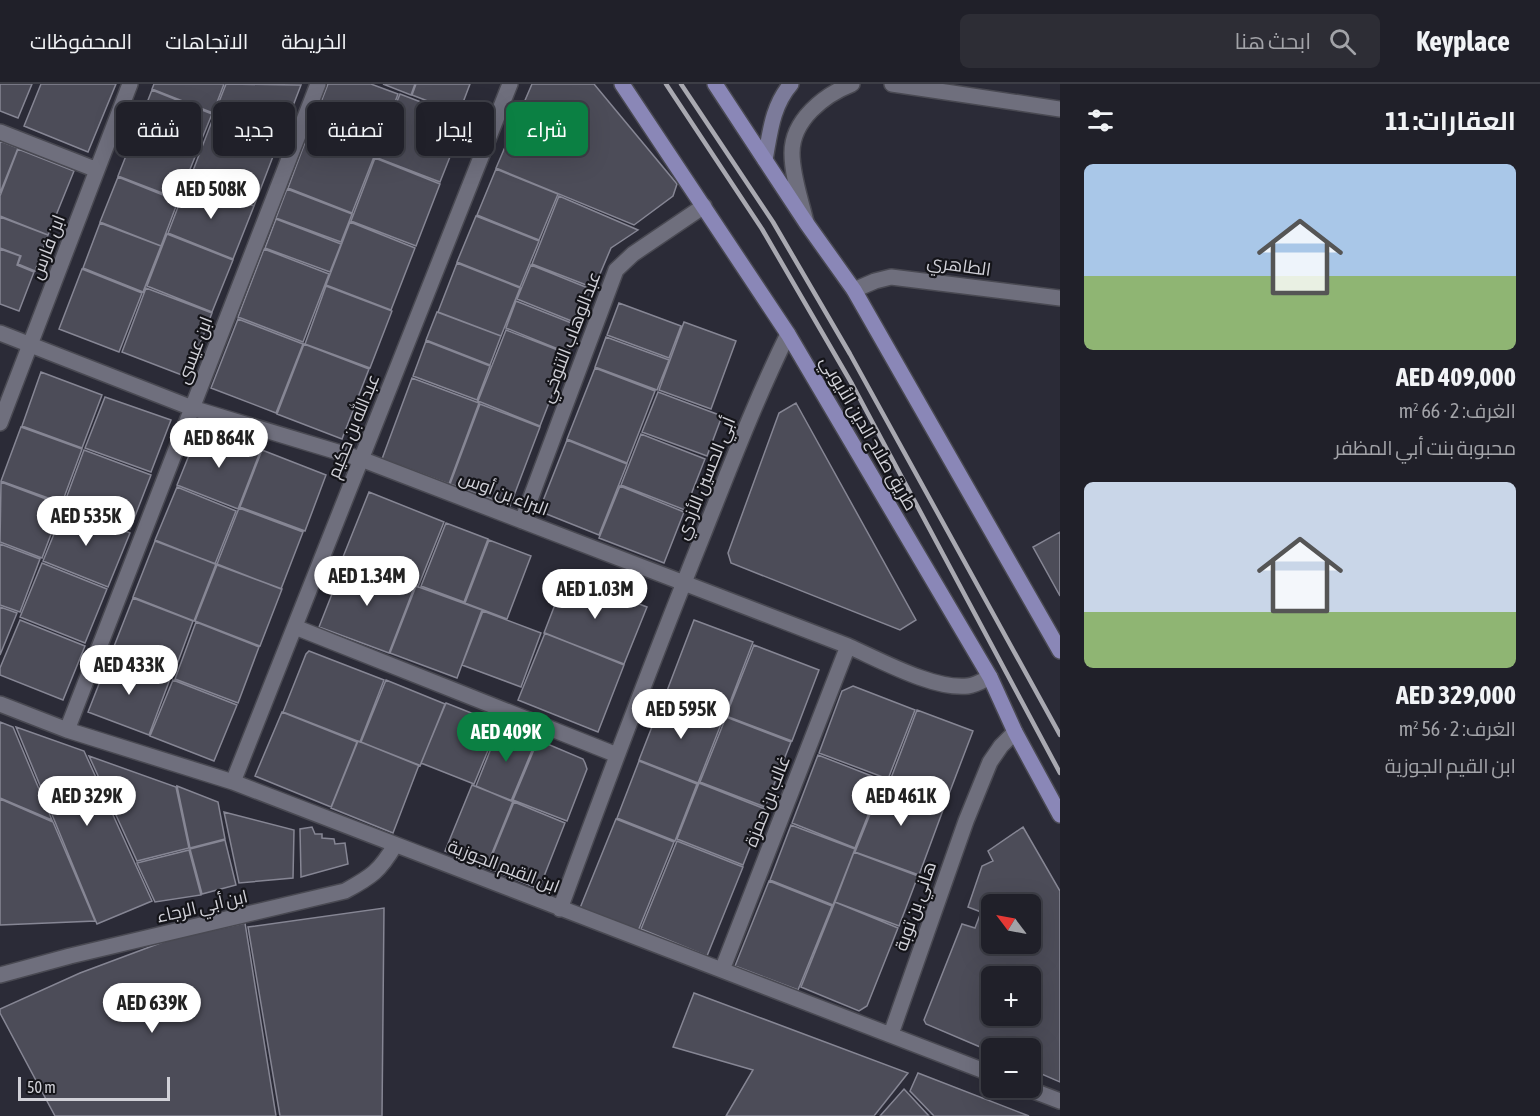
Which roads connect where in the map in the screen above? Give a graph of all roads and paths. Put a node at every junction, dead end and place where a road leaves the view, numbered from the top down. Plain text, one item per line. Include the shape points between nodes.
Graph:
1 (130, 84) edge
2 (318, 84) edge
3 (510, 84) edge
4 (622, 84) edge
5 (715, 84) edge
6 (791, 84) edge
7 (852, 84) edge
8 (892, 84) edge
9 (1060, 109) edge
10 (0, 132) edge
11 (765, 160) junction
12 (97, 171) junction
13 (704, 206) junction
14 (807, 224) junction
15 (854, 290) junction
16 (1060, 298) edge
17 (0, 333) edge
18 (788, 334) junction
19 (30, 345) junction
20 (192, 408) junction
21 (0, 423) edge
22 (361, 459) junction
23 (522, 521) junction
24 (684, 583) junction
25 (295, 627) junction
26 (848, 646) junction
27 (1060, 651) edge
28 (990, 677) junction
29 (0, 704) edge
30 (67, 730) junction
31 (1015, 732) junction
32 (617, 755) junction
33 (233, 782) junction
34 (1060, 815) edge
35 (394, 845) junction
36 (560, 909) junction
37 (722, 970) junction
38 (0, 975) edge
39 (891, 1034) junction
40 (981, 1070) edge
41 (1041, 1094) edge
42 (1060, 1101) edge

1 - 12 street, ابن فارس
2 - 20 street, ابن عيسى
3 - 22 street, عبدالله بن حكيم
4 - 13 main road, طريق صلاح الدين الأيوبي
5 - 11 main road
6 - 11 main road via 773,115
7 - 14 street via 831,93 816,106 792,144
8 - 9 street
10 - 12 street
11 - 14 main road
12 - 19 street, ابن فارس
13 - 18 main road, طريق صلاح الدين الأيوبي
13 - 23 street, عبدالوهاب التنوخي via 616,270
14 - 15 main road
15 - 16 street, الطاهري via 891,277
15 - 27 main road
17 - 19 street, البراء بن أوس
18 - 24 street, أبي الحسين الأزدي via 764,382
18 - 28 main road, طريق صلاح الدين الأيوبي
19 - 20 street, البراء بن أوس
19 - 21 street, ابن فارس
20 - 22 street, البراء بن أوس
20 - 30 street, ابن عيسى
22 - 23 street, البراء بن أوس
22 - 25 street, عبدالله بن حكيم
23 - 24 street, البراء بن أوس
24 - 26 street, البراء بن أوس
24 - 32 street, أبي الحسين الأزدي
25 - 32 street
25 - 33 street, عبدالله بن حكيم
26 - 28 street, البراء بن أوس via 950,686 970,686
26 - 37 street, غالب بن حمزة
28 - 31 main road, طريق صلاح الدين الأيوبي
29 - 30 street, ابن القيم الجوزية
30 - 33 street, ابن القيم الجوزية
31 - 34 main road, طريق صلاح الدين الأيوبي
31 - 39 street, هاني بن توبة via 990,762
32 - 36 street, أبي الحسين الأزدي
33 - 35 street, ابن القيم الجوزية
35 - 36 street, ابن القيم الجوزية
35 - 38 street, ابن أبي الرجاء via 383,865 345,891
36 - 37 street, ابن القيم الجوزية
37 - 39 street, ابن القيم الجوزية
39 - 40 street, ابن القيم الجوزية
41 - 42 street

